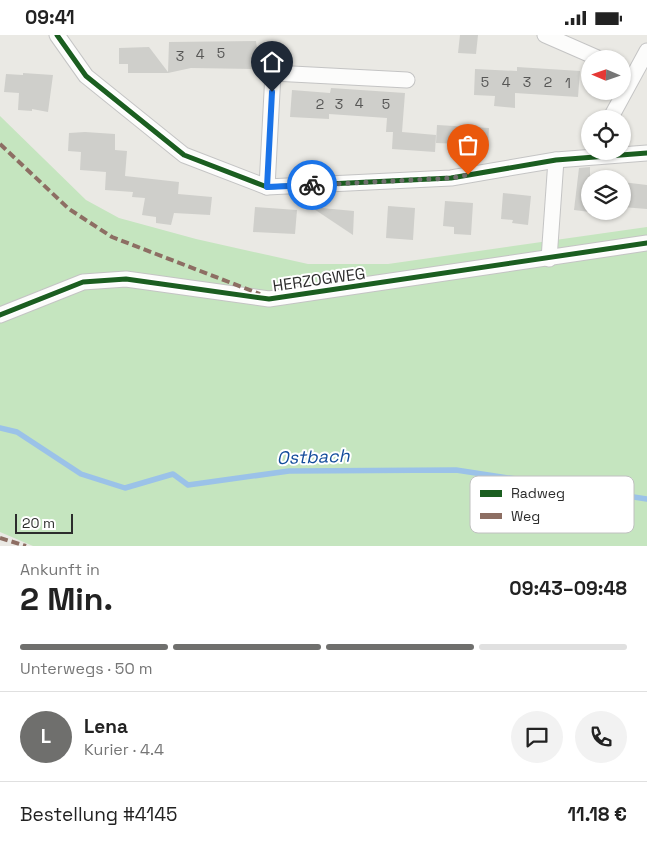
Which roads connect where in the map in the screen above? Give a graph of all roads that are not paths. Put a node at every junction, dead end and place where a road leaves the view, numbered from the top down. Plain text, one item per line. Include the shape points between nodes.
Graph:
1 (57, 35) edge
2 (545, 35) edge
3 (581, 51) edge
4 (647, 51) edge
5 (631, 68) edge
6 (407, 80) dead end
7 (631, 153) edge
8 (647, 153) edge
9 (581, 156) edge
10 (556, 160) junction
11 (267, 187) junction
12 (647, 243) edge
13 (549, 259) junction
14 (0, 315) edge

1 - 11 street via 86,76 184,155
2 - 3 street
4 - 5 street
6 - 11 street via 273,73
7 - 8 street
9 - 10 street
10 - 11 street via 451,178
10 - 13 street
12 - 13 street, HERZOGWEG
13 - 14 street, HERZOGWEG via 269,299 126,279 83,283

